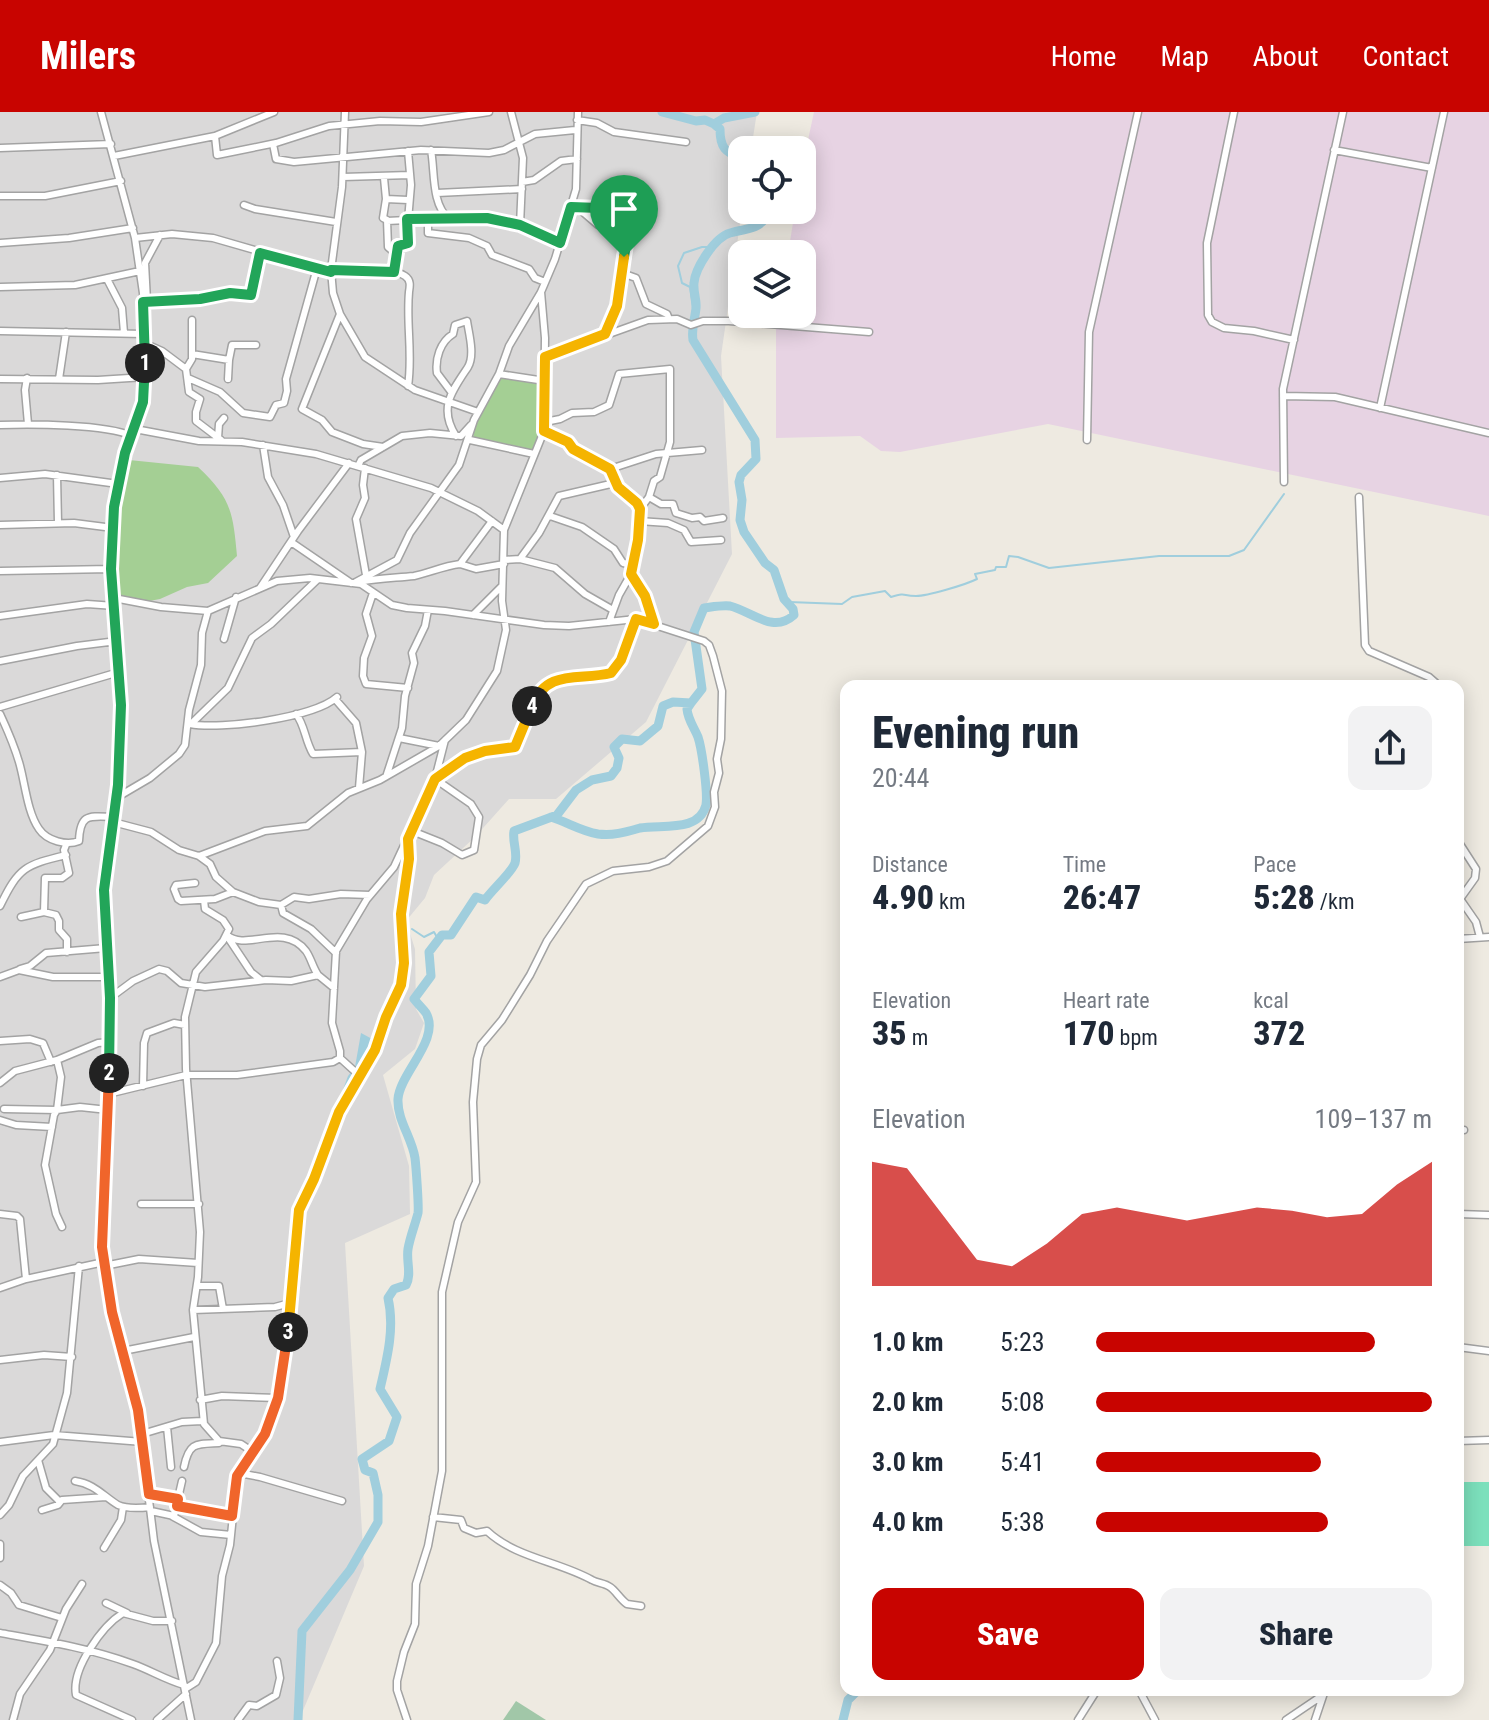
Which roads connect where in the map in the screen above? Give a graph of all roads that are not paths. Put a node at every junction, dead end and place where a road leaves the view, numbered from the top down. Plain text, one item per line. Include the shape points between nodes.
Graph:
1 (101, 112) edge
2 (274, 112) edge
3 (345, 112) edge
4 (489, 112) edge
5 (511, 112) edge
6 (1138, 112) edge
7 (1234, 112) edge
8 (1343, 112) edge
9 (1444, 112) edge
10 (577, 116) edge
11 (344, 125) junction
12 (575, 130) junction
13 (215, 136) junction
14 (520, 139) junction
15 (686, 142) dead end
16 (111, 144) junction
17 (273, 144) junction
18 (0, 148) edge
19 (431, 150) junction
20 (1334, 150) junction
21 (408, 151) junction
22 (114, 156) junction
23 (343, 157) junction
24 (577, 159) junction
25 (1432, 168) junction
26 (410, 175) junction
27 (343, 177) junction
28 (384, 178) junction
29 (121, 181) junction
30 (522, 185) junction
31 (437, 193) junction
32 (0, 196) edge
33 (386, 199) junction
34 (408, 200) junction
35 (244, 205) dead end
36 (636, 205) dead end
37 (574, 207) junction
38 (611, 208) junction
39 (630, 211) junction
40 (449, 219) junction
41 (407, 220) junction
42 (387, 221) junction
43 (428, 221) junction
44 (336, 222) junction
45 (520, 225) junction
46 (133, 228) junction
47 (160, 235) junction
48 (135, 238) junction
49 (0, 243) edge
50 (560, 243) junction
51 (260, 253) junction
52 (396, 254) junction
53 (317, 268) junction
54 (140, 271) junction
55 (331, 271) junction
56 (394, 272) junction
57 (622, 273) junction
58 (107, 279) junction
59 (545, 282) junction
60 (0, 287) edge
61 (541, 292) junction
62 (145, 301) junction
63 (340, 314) junction
64 (669, 319) junction
65 (192, 320) dead end
66 (0, 331) edge
67 (66, 332) junction
68 (869, 332) dead end
69 (124, 333) junction
70 (144, 334) junction
71 (605, 334) junction
72 (1294, 340) junction
73 (144, 343) junction
74 (256, 345) dead end
75 (192, 354) junction
76 (545, 357) junction
77 (229, 360) junction
78 (186, 369) junction
79 (499, 374) junction
80 (145, 377) junction
81 (27, 378) junction
82 (188, 378) junction
83 (0, 379) edge
84 (59, 379) junction
85 (228, 379) dead end
86 (545, 381) junction
87 (408, 386) junction
88 (452, 393) junction
89 (1283, 396) junction
90 (448, 402) junction
91 (1380, 408) junction
92 (478, 412) junction
93 (224, 418) dead end
94 (474, 420) junction
95 (545, 422) junction
96 (28, 424) junction
97 (0, 425) edge
98 (544, 431) junction
99 (134, 433) junction
100 (1489, 433) edge
101 (456, 436) junction
102 (220, 440) junction
103 (470, 440) junction
104 (1087, 440) dead end
105 (263, 445) junction
106 (383, 447) junction
107 (702, 450) dead end
108 (534, 454) junction
109 (668, 454) junction
110 (349, 463) junction
111 (362, 467) junction
112 (610, 469) junction
113 (57, 475) junction
114 (0, 478) edge
115 (1284, 482) dead end
116 (615, 483) junction
117 (118, 484) junction
118 (440, 492) junction
119 (649, 497) junction
120 (1359, 497) dead end
121 (640, 509) junction
122 (550, 516) junction
123 (723, 518) dead end
124 (492, 521) junction
125 (639, 521) junction
126 (58, 523) junction
127 (0, 525) edge
128 (113, 528) junction
129 (504, 530) junction
130 (292, 540) junction
131 (721, 540) dead end
132 (520, 559) junction
133 (504, 562) junction
134 (460, 564) junction
135 (633, 565) junction
136 (111, 569) junction
137 (0, 571) edge
138 (631, 574) junction
139 (366, 575) junction
140 (317, 580) junction
141 (353, 583) junction
142 (502, 585) junction
143 (260, 588) junction
144 (373, 593) junction
145 (236, 597) junction
146 (114, 602) junction
147 (428, 610) junction
148 (613, 610) junction
149 (208, 611) junction
150 (473, 615) junction
151 (0, 616) edge
152 (636, 619) junction
153 (504, 620) junction
154 (609, 622) junction
155 (654, 624) junction
156 (224, 639) dead end
157 (117, 641) junction
158 (0, 661) edge
159 (119, 672) junction
160 (1432, 680) edge
161 (408, 688) junction
162 (0, 707) edge
163 (0, 714) edge
164 (296, 714) junction
165 (189, 724) junction
166 (399, 738) junction
167 (445, 740) junction
168 (439, 746) junction
169 (362, 752) junction
170 (386, 777) junction
171 (435, 779) junction
172 (359, 788) junction
173 (116, 798) junction
174 (114, 820) junction
175 (412, 831) junction
176 (408, 839) junction
177 (66, 845) junction
178 (1464, 850) edge
179 (66, 855) junction
180 (199, 856) junction
181 (195, 883) dead end
182 (233, 892) junction
183 (1464, 892) edge
184 (370, 895) junction
185 (204, 900) junction
186 (281, 905) junction
187 (1464, 905) edge
188 (0, 906) edge
189 (44, 912) junction
190 (21, 917) dead end
191 (227, 935) junction
192 (1480, 937) junction
193 (1489, 937) edge
194 (1464, 938) edge
195 (106, 948) junction
196 (67, 952) junction
197 (336, 953) junction
198 (16, 970) junction
199 (318, 975) junction
200 (0, 977) edge
201 (107, 977) junction
202 (261, 980) junction
203 (192, 984) junction
204 (334, 988) junction
205 (110, 998) junction
206 (185, 1025) junction
207 (0, 1041) edge
208 (110, 1042) junction
209 (340, 1058) junction
210 (54, 1061) junction
211 (186, 1075) junction
212 (361, 1077) junction
213 (0, 1083) edge
214 (143, 1086) junction
215 (108, 1094) junction
216 (4, 1109) dead end
217 (57, 1110) junction
218 (108, 1110) junction
219 (0, 1120) edge
220 (52, 1127) junction
221 (141, 1204) dead end
222 (199, 1204) junction
223 (0, 1214) edge
224 (1464, 1214) edge
225 (1489, 1215) edge
226 (62, 1227) dead end
227 (198, 1263) junction
228 (104, 1264) junction
229 (79, 1266) junction
230 (26, 1279) junction
231 (197, 1286) junction
232 (0, 1288) edge
233 (290, 1303) junction
234 (223, 1309) junction
235 (193, 1310) junction
236 (194, 1337) junction
237 (1464, 1348) edge
238 (123, 1351) junction
239 (1489, 1351) edge
240 (72, 1357) junction
241 (0, 1360) edge
242 (278, 1398) junction
243 (200, 1400) junction
244 (202, 1421) junction
245 (167, 1427) junction
246 (142, 1434) junction
247 (54, 1435) junction
248 (1489, 1440) edge
249 (1464, 1441) edge
250 (0, 1442) edge
251 (143, 1442) junction
252 (223, 1443) junction
253 (253, 1452) junction
254 (38, 1460) junction
255 (171, 1467) dead end
256 (184, 1467) dead end
257 (239, 1473) junction
258 (75, 1481) dead end
259 (182, 1481) dead end
260 (149, 1494) junction
261 (106, 1497) junction
262 (342, 1501) dead end
263 (60, 1502) junction
264 (177, 1502) junction
265 (123, 1507) junction
266 (151, 1509) junction
267 (42, 1510) dead end
268 (0, 1515) edge
269 (172, 1516) junction
270 (232, 1516) junction
271 (433, 1517) junction
272 (231, 1535) junction
273 (0, 1544) edge
274 (104, 1548) dead end
275 (0, 1558) edge
276 (82, 1584) dead end
277 (0, 1585) edge
278 (106, 1603) dead end
279 (641, 1606) dead end
280 (127, 1613) junction
281 (62, 1618) junction
282 (172, 1621) junction
283 (0, 1633) edge
284 (54, 1642) junction
285 (89, 1650) junction
286 (277, 1661) dead end
287 (185, 1690) junction
288 (1093, 1696) edge
289 (1142, 1696) edge
290 (1319, 1696) edge
291 (1323, 1696) edge
292 (13, 1720) edge
293 (132, 1720) edge
294 (157, 1720) edge
295 (191, 1720) edge
296 (238, 1720) edge
297 (407, 1720) edge
298 (1078, 1720) edge
299 (1155, 1720) edge
300 (1286, 1720) edge
301 (1315, 1720) edge

1 - 16 street
2 - 13 street
3 - 11 street
4 - 11 street
5 - 14 street
6 - 104 street via 1091,319
7 - 72 street via 1207,243 1208,315 1224,328
8 - 20 street
9 - 25 street
10 - 12 street
10 - 15 street via 614,132
11 - 17 street
11 - 23 street
12 - 14 street
12 - 24 street
13 - 17 street via 217,155
13 - 22 street
14 - 19 street via 489,153
14 - 30 street
16 - 18 street
16 - 22 street
17 - 23 street via 279,161
19 - 21 street
19 - 31 street
20 - 25 street
20 - 72 street
21 - 23 street
21 - 26 street
22 - 29 street
23 - 27 street
24 - 30 street via 561,161
24 - 37 street
25 - 91 street
26 - 28 street
26 - 34 street
27 - 28 street
27 - 44 street
28 - 33 street
29 - 32 street via 45,196
29 - 46 street
30 - 31 street
30 - 45 street
31 - 40 street
33 - 34 street
33 - 42 street
34 - 41 street
35 - 44 street
36 - 39 street
37 - 38 street
37 - 38 street via 598,225 617,219
37 - 50 street
38 - 39 street
39 - 57 street
40 - 43 street
40 - 45 street via 487,218
41 - 42 street
41 - 43 street
41 - 52 street via 408,243 399,245
42 - 52 street via 387,243
43 - 59 street via 428,233 469,238
44 - 55 street
45 - 50 street
46 - 48 street
46 - 49 street
47 - 48 street
47 - 51 street via 213,238
47 - 62 street via 145,263
48 - 54 street
50 - 59 street
51 - 53 street
51 - 62 street via 251,295
52 - 56 street
53 - 55 street
53 - 82 street via 286,379 287,397 270,417 243,413 220,392
54 - 58 street
54 - 62 street
55 - 56 street
55 - 63 street
56 - 87 street via 410,282
57 - 64 street via 636,278 646,304
57 - 71 street via 617,306
58 - 60 street via 61,287
58 - 69 street via 122,308
59 - 61 street
61 - 76 street
61 - 79 street
62 - 70 street
63 - 87 street via 361,352
63 - 106 street via 302,409 332,432
64 - 68 street via 691,325 737,321
64 - 71 street
65 - 75 street
66 - 67 street
67 - 69 street
67 - 84 street
69 - 70 street
70 - 73 street
71 - 76 street
72 - 89 street
73 - 78 street
73 - 80 street
74 - 77 street via 232,345
75 - 77 street
75 - 78 street
76 - 86 street
77 - 85 street
78 - 82 street
79 - 86 street
79 - 92 street
80 - 84 street
80 - 99 street
81 - 83 street
81 - 84 street
81 - 96 street
82 - 102 street via 189,392 200,399 196,421
86 - 95 street
87 - 90 street
88 - 88 street via 470,360 467,321 457,322 441,347 436,369
88 - 90 street
89 - 91 street via 1335,397
89 - 115 street
90 - 92 street
90 - 101 street via 447,420
91 - 100 street
92 - 94 street
93 - 102 street
94 - 101 street via 464,435
94 - 103 street
95 - 98 street
95 - 109 street via 609,405 619,374 669,368
96 - 97 street
96 - 99 street
98 - 108 street
98 - 112 street
99 - 102 street
99 - 117 street
101 - 106 street via 413,434
102 - 105 street
103 - 108 street
103 - 118 street
105 - 110 street
105 - 130 street via 268,477 283,505
106 - 111 street via 361,460
107 - 109 street
108 - 129 street
109 - 112 street
109 - 119 street
110 - 111 street
110 - 130 street
111 - 118 street
111 - 139 street via 365,498 356,519
112 - 116 street
113 - 114 street
113 - 117 street
113 - 126 street
116 - 121 street
116 - 122 street via 559,496
117 - 128 street
118 - 124 street
118 - 139 street via 397,560
119 - 121 street
119 - 123 street via 661,504 671,502 676,513 692,518
120 - 160 street via 1365,645
121 - 125 street
122 - 132 street
122 - 135 street via 582,527 614,549 623,563
124 - 129 street
124 - 134 street
125 - 131 street via 668,523 684,530 691,542
125 - 135 street
126 - 127 street
126 - 128 street
128 - 136 street
129 - 133 street
130 - 141 street
130 - 143 street
132 - 133 street
132 - 148 street via 555,568
133 - 134 street via 476,569
133 - 142 street
134 - 141 street
135 - 138 street
136 - 137 street
136 - 146 street
138 - 148 street
138 - 155 street
139 - 141 street
140 - 141 street
140 - 143 street via 286,579
140 - 165 street via 252,638 228,688
141 - 144 street
142 - 150 street
142 - 153 street
143 - 145 street
144 - 147 street via 392,605
144 - 161 street via 366,614 372,636 364,680
145 - 149 street
145 - 156 street
146 - 149 street
146 - 151 street
146 - 157 street
147 - 150 street
147 - 161 street via 412,653
148 - 154 street
149 - 165 street
150 - 153 street
152 - 154 street
152 - 155 street
152 - 171 street via 615,670 546,685 534,700 515,747 465,758
153 - 154 street via 569,626
153 - 167 street via 495,676 471,714
155 - 271 street via 704,641 713,656 722,691 713,817 698,837 667,861 613,871 586,884 481,1045 474,1081 476,1182 458,1222 442,1292 442,1471
157 - 158 street
157 - 159 street
159 - 162 street
159 - 173 street
161 - 166 street
163 - 177 street via 39,829
164 - 165 street via 246,724
164 - 169 street via 313,754
164 - 169 street via 336,698 356,722
165 - 173 street via 179,754 136,789
166 - 168 street
166 - 170 street
167 - 168 street
167 - 171 street
168 - 170 street
169 - 172 street
170 - 172 street
171 - 175 street
171 - 175 street via 471,804 479,817 474,850 462,855
172 - 180 street via 307,826 265,831
173 - 174 street
174 - 177 street via 84,819 79,841
174 - 180 street
174 - 195 street via 104,890
175 - 176 street
176 - 184 street via 388,877
176 - 212 street via 401,985
177 - 179 street
178 - 183 street via 1476,869
179 - 188 street via 28,865
179 - 189 street via 69,873 44,879
180 - 182 street
181 - 185 street via 176,885 175,895 181,901
182 - 185 street
182 - 186 street
184 - 186 street via 294,897
184 - 197 street
185 - 191 street via 205,909 228,924
186 - 197 street via 283,913 311,929
187 - 192 street
189 - 190 street
189 - 196 street via 58,918
191 - 199 street via 236,941 282,937 306,950
191 - 202 street
191 - 203 street
192 - 193 street
192 - 194 street
195 - 196 street
195 - 201 street
196 - 198 street via 44,953
197 - 204 street
198 - 200 street
198 - 201 street via 53,977
199 - 202 street
199 - 204 street
201 - 205 street
202 - 203 street via 213,987
203 - 205 street via 159,969
203 - 206 street
204 - 209 street via 332,1023
205 - 208 street
206 - 211 street
206 - 214 street via 174,1023 147,1033
207 - 210 street via 43,1043
208 - 210 street
208 - 215 street
209 - 211 street via 237,1075
209 - 212 street
210 - 213 street via 15,1071
210 - 217 street via 61,1077
211 - 214 street
211 - 222 street
212 - 233 street via 339,1112 299,1210
214 - 215 street
215 - 218 street
216 - 217 street
217 - 218 street
217 - 220 street
218 - 228 street
219 - 220 street
220 - 226 street via 45,1165
221 - 222 street
222 - 227 street
223 - 230 street via 20,1219
224 - 225 street
227 - 228 street via 139,1259
227 - 231 street
228 - 229 street
228 - 238 street
229 - 230 street
229 - 240 street
230 - 232 street
231 - 234 street via 219,1286
231 - 235 street
233 - 234 street
233 - 242 street
234 - 235 street
235 - 236 street
236 - 238 street
236 - 243 street
237 - 239 street
238 - 246 street
240 - 241 street
240 - 247 street
242 - 243 street
242 - 253 street
243 - 244 street
244 - 245 street
244 - 252 street
245 - 246 street
245 - 255 street
246 - 251 street
247 - 250 street
247 - 251 street
247 - 254 street via 52,1446
248 - 249 street
251 - 260 street
252 - 253 street via 241,1444
252 - 256 street via 195,1445 187,1452
253 - 257 street
254 - 263 street via 46,1488
254 - 268 street
257 - 262 street
257 - 270 street
258 - 261 street via 89,1483
259 - 264 street
260 - 264 street
260 - 266 street
261 - 263 street
261 - 265 street
263 - 267 street
264 - 269 street
264 - 270 street
265 - 266 street
265 - 274 street
266 - 269 street
266 - 282 street
269 - 272 street via 201,1532
270 - 272 street
271 - 279 street via 461,1520 464,1528 476,1533 487,1531 501,1544 575,1570 610,1587 627,1604
271 - 297 street via 416,1584 415,1624 397,1681
272 - 287 street via 216,1643 194,1685
273 - 275 street
276 - 281 street
277 - 281 street via 19,1605
278 - 280 street
280 - 282 street
280 - 285 street via 110,1621
281 - 284 street
282 - 287 street
283 - 284 street
284 - 285 street
284 - 292 street via 20,1694
285 - 287 street via 137,1665
285 - 293 street via 75,1693
286 - 296 street via 275,1698 249,1705
287 - 294 street
287 - 295 street
288 - 298 street
289 - 299 street
290 - 300 street
291 - 301 street

